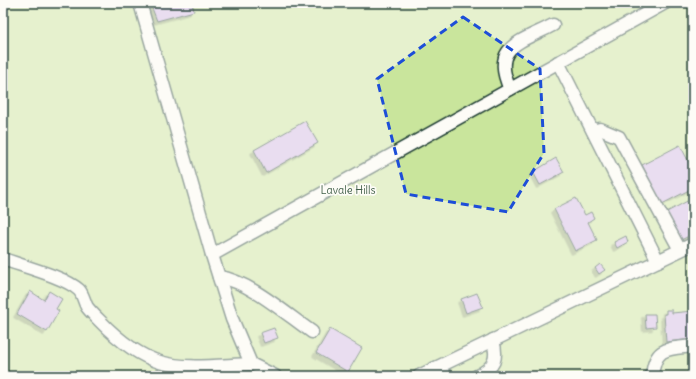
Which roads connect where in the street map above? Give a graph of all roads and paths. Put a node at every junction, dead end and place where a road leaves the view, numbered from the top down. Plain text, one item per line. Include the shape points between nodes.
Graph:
1 (140, 3) edge
2 (665, 3) edge
3 (553, 25) dead end
4 (558, 62) junction
5 (510, 89) junction
6 (593, 131) junction
7 (693, 244) edge
8 (680, 250) junction
9 (212, 255) junction
10 (3, 259) edge
11 (658, 260) junction
12 (219, 277) junction
13 (312, 332) dead end
14 (493, 340) junction
15 (693, 346) edge
16 (251, 364) junction
17 (435, 368) junction
18 (275, 376) edge
19 (419, 376) edge
20 (447, 376) edge
21 (477, 376) edge
22 (652, 376) edge

1 - 9 lane
2 - 4 lane
3 - 5 lane via 510,47 504,55 503,68
4 - 5 lane
4 - 6 lane
5 - 9 lane
6 - 8 lane via 600,129 619,137
6 - 11 lane
7 - 8 lane
8 - 11 lane
9 - 12 lane
10 - 16 lane via 54,277 79,291 87,307 99,321 146,358 165,365 188,368
11 - 14 lane
12 - 13 lane via 246,286
12 - 16 lane via 232,319
14 - 17 lane
14 - 21 lane via 496,353 494,364
15 - 22 lane via 666,349 658,354 653,363
16 - 18 lane
17 - 19 lane
17 - 20 lane

